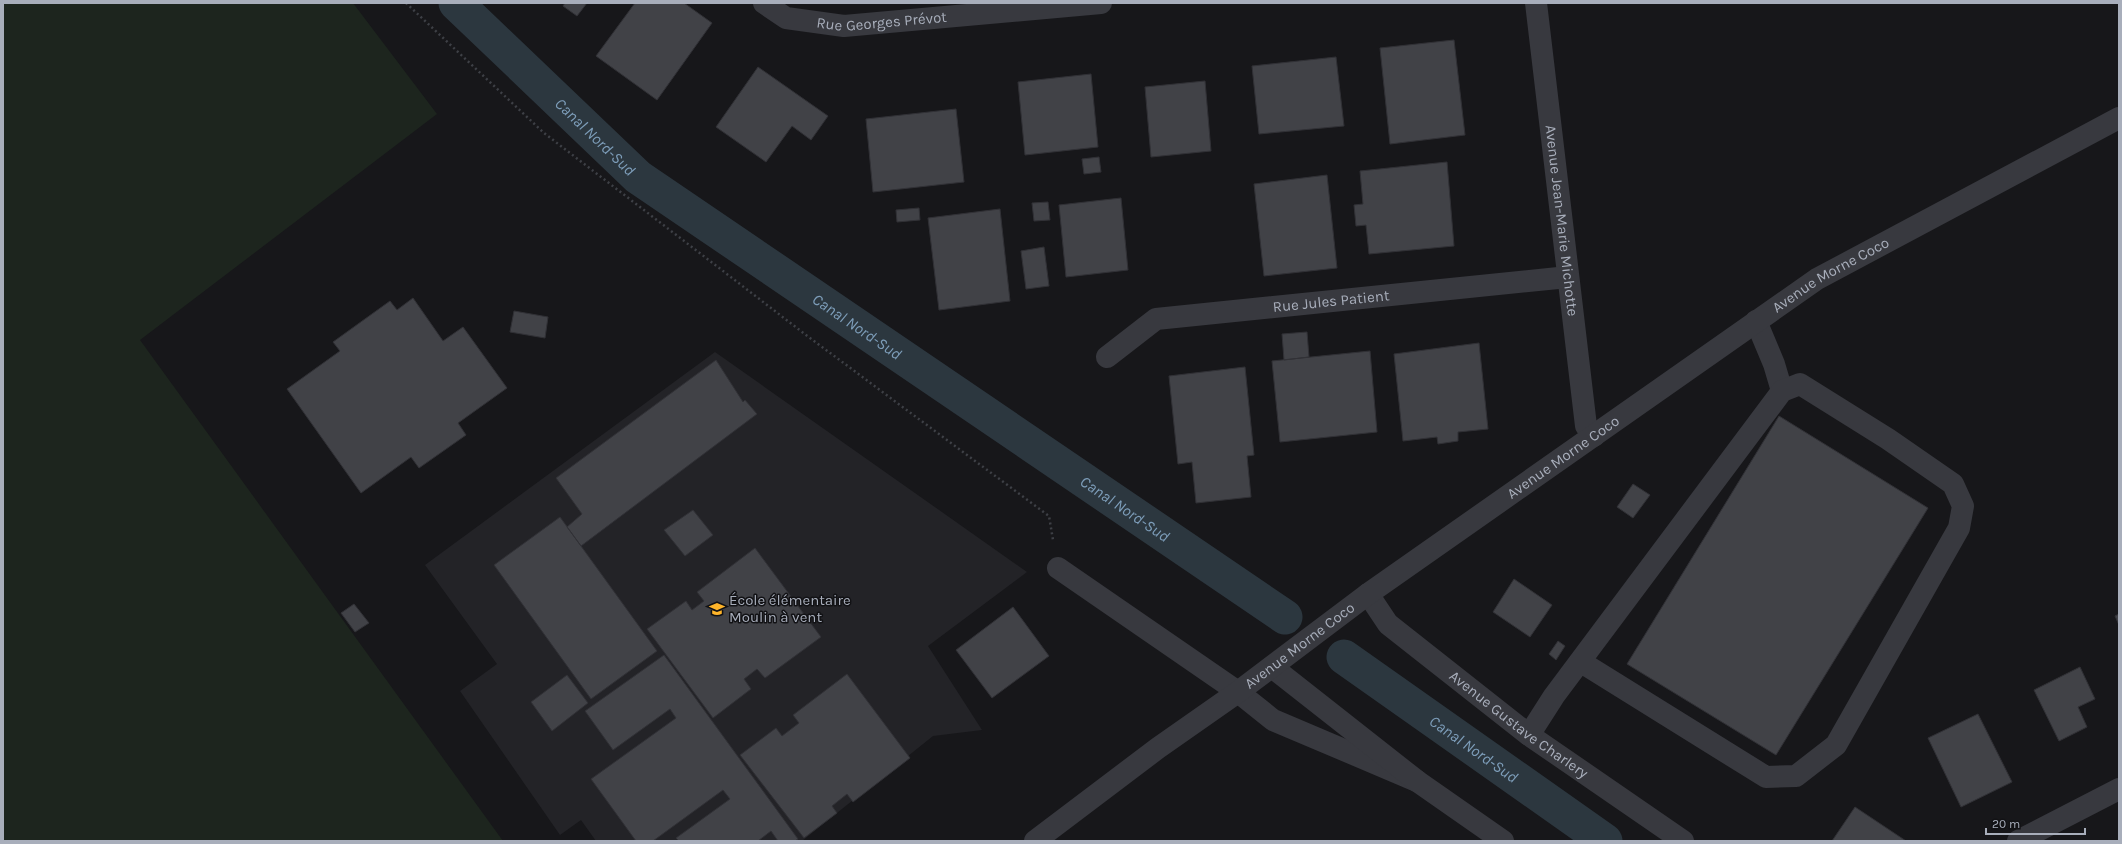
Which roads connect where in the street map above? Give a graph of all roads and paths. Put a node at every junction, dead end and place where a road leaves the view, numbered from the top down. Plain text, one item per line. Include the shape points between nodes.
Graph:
1 (406, 3) edge
2 (764, 3) edge
3 (1101, 3) edge
4 (1536, 3) edge
5 (2119, 118) edge
6 (1568, 277) junction
7 (1756, 321) junction
8 (1107, 357) dead end
9 (1782, 391) junction
10 (1594, 436) junction
11 (1058, 568) joint
12 (1368, 594) junction
13 (1581, 662) junction
14 (1272, 667) junction
15 (1238, 692) junction
16 (1529, 735) junction
17 (1417, 781) junction
18 (2119, 789) edge
19 (1035, 841) edge
20 (1503, 841) edge
21 (1683, 841) edge
22 (2018, 841) edge

1 - 11 path via 544,133 806,335 1049,516
2 - 3 street, Rue Georges Prévot via 786,18 844,26
4 - 6 street, Avenue Jean-Marie Michotte
5 - 7 street, Avenue Morne Coco via 1816,279
6 - 8 street, Rue Jules Patient via 1156,320
6 - 10 street, Avenue Jean-Marie Michotte via 1586,426
7 - 9 street
7 - 10 street, Avenue Morne Coco
9 - 13 street
9 - 13 street via 1800,384 1888,439 1953,484 1963,506 1959,528 1836,745 1796,776 1766,777
10 - 12 street, Avenue Morne Coco
11 - 15 street
12 - 14 street, Avenue Morne Coco
12 - 16 street, Avenue Gustave Charlery via 1388,624
13 - 16 street via 1554,696
14 - 15 street, Avenue Morne Coco
14 - 17 street
15 - 17 street via 1273,720
15 - 19 street, Avenue Morne Coco via 1158,748
16 - 21 street, Avenue Gustave Charlery
17 - 20 street
18 - 22 street

